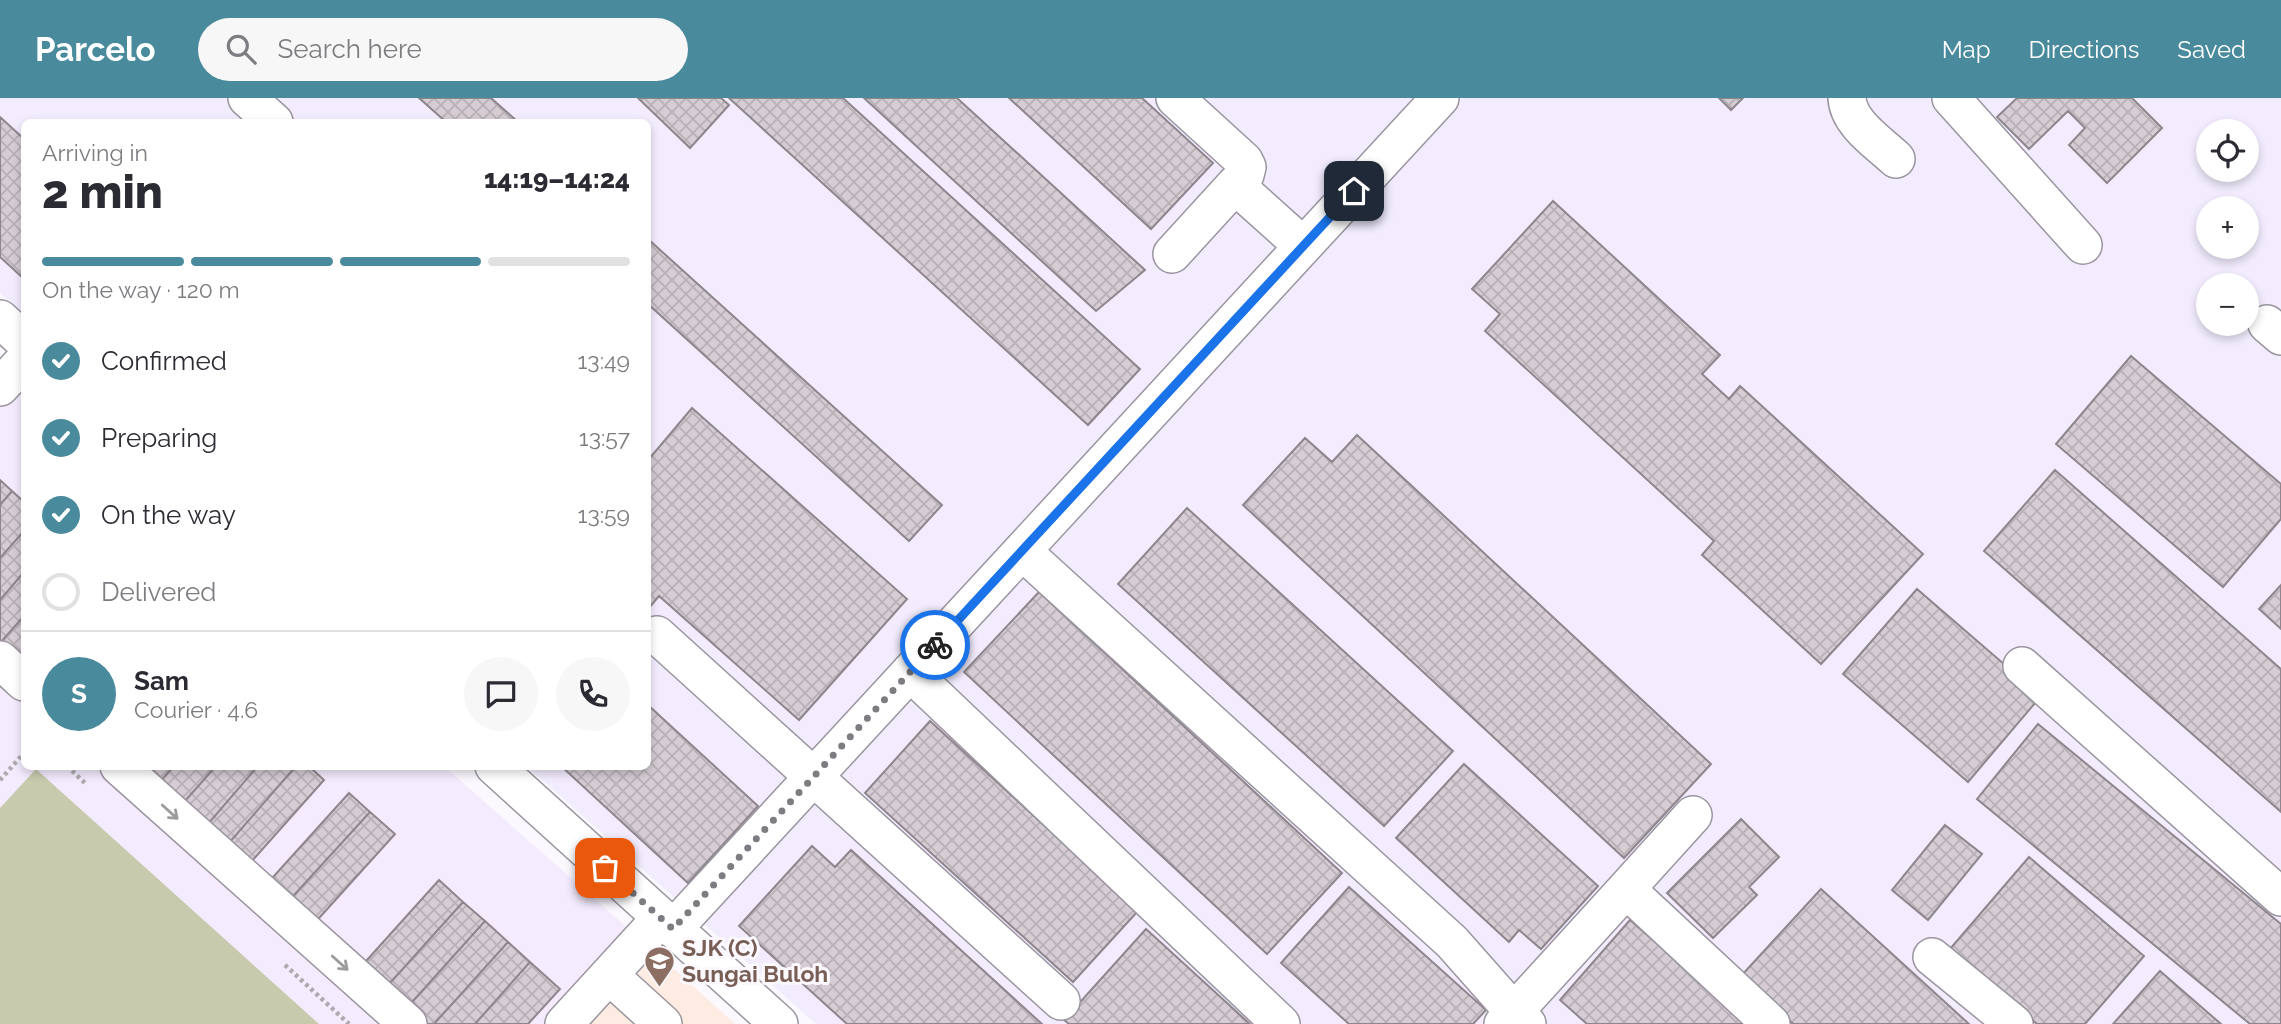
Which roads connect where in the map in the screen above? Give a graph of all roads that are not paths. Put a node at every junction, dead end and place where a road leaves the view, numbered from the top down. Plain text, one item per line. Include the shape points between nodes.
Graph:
1 (247, 98) edge
2 (1175, 98) edge
3 (1440, 98) edge
4 (1847, 98) edge
5 (1951, 98) edge
6 (271, 119) edge
7 (1896, 159) dead end
8 (1235, 186) junction
9 (2082, 244) dead end
10 (1303, 246) junction
11 (1172, 254) dead end
12 (0, 319) edge
13 (21, 338) edge
14 (21, 363) edge
15 (0, 387) edge
16 (1022, 551) junction
17 (657, 635) dead end
18 (2022, 666) dead end
19 (910, 672) junction
20 (124, 770) edge
21 (498, 770) edge
22 (814, 775) junction
23 (1693, 815) dead end
24 (1626, 888) junction
25 (2281, 897) edge
26 (667, 924) junction
27 (1932, 957) dead end
28 (609, 975) junction
29 (1061, 1001) dead end
30 (640, 1017) edge
31 (1515, 1020) edge
32 (408, 1024) edge
33 (564, 1024) edge
34 (779, 1024) edge
35 (1281, 1024) edge
36 (1771, 1024) edge
37 (2014, 1024) edge

1 - 6 street
2 - 8 street via 1244,161 1245,175
3 - 10 street
4 - 7 street via 1855,119
5 - 9 street
8 - 10 street
8 - 11 street
10 - 16 street
12 - 13 street
14 - 15 street
16 - 19 street
16 - 31 street via 1452,942
17 - 22 street
18 - 25 street
19 - 22 street
19 - 35 street
20 -> 32 street
21 - 26 street
22 - 26 street
22 - 29 street
23 - 24 street
24 - 31 street
24 - 36 street
26 - 28 street
26 - 34 street
27 - 37 street
28 - 30 street
28 - 33 street

